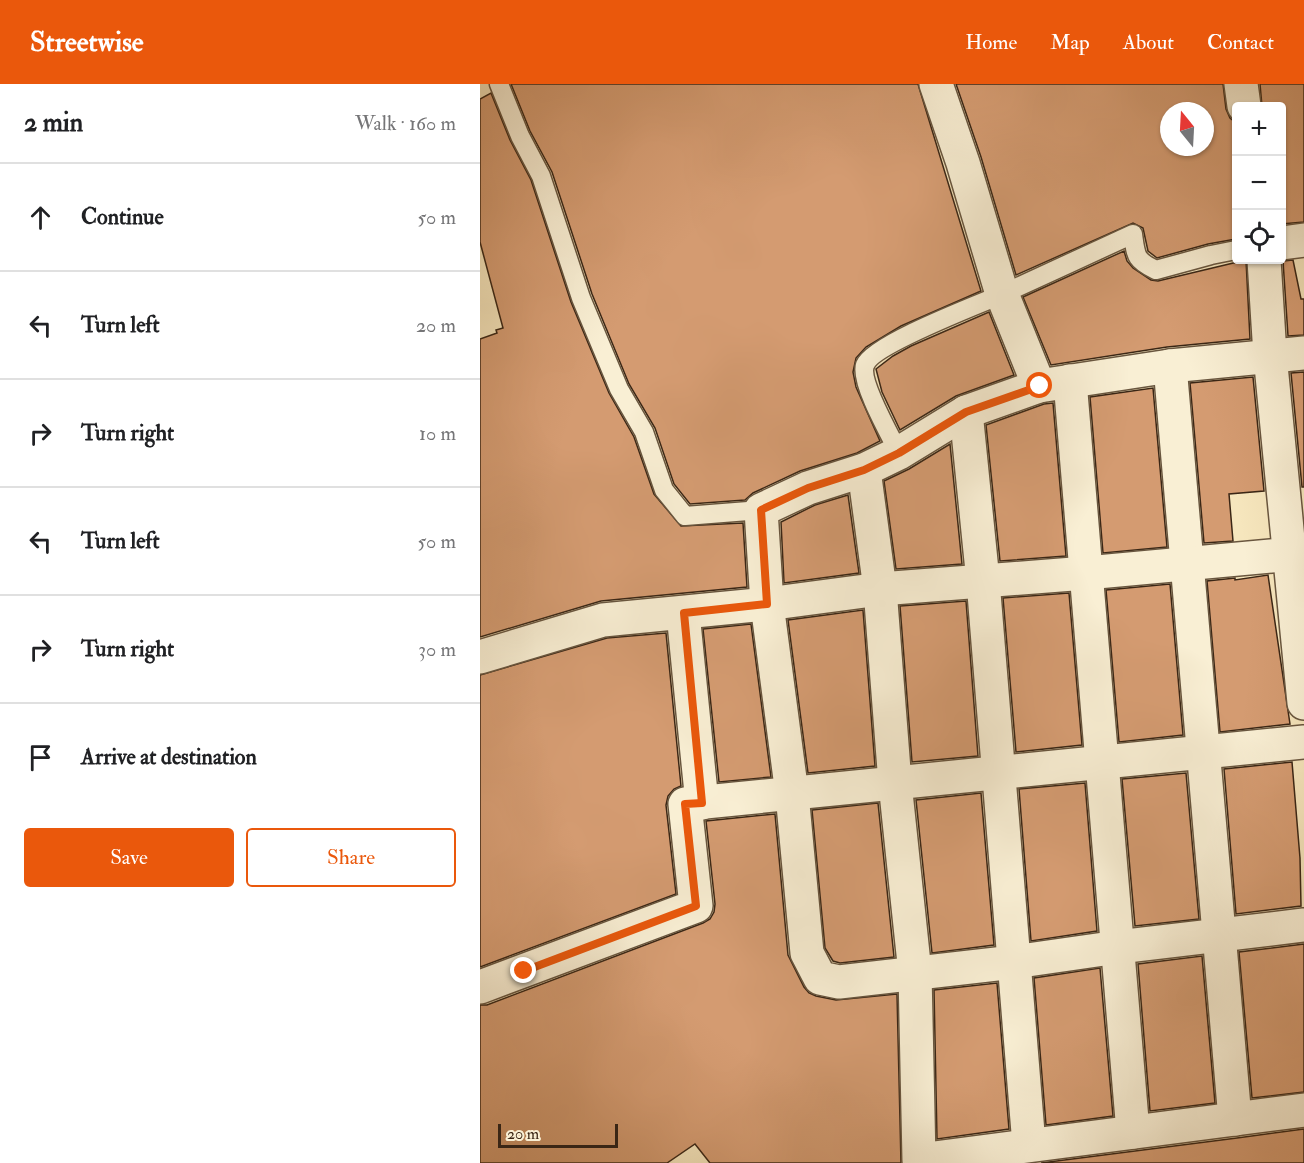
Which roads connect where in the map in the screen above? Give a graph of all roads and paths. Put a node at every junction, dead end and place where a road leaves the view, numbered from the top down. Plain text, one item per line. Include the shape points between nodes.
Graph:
1 (499, 84) edge
2 (936, 84) edge
3 (1241, 84) edge
4 (1243, 102) edge
5 (1304, 240) edge
6 (1286, 242) edge
7 (1232, 251) edge
8 (1264, 264) edge
9 (1002, 294) junction
10 (1304, 353) edge
11 (1270, 355) junction
12 (1170, 366) junction
13 (1055, 384) junction
14 (966, 412) junction
15 (899, 453) junction
16 (864, 470) junction
17 (761, 510) junction
18 (1297, 554) edge
19 (1187, 564) junction
20 (1086, 573) junction
21 (983, 582) junction
22 (880, 589) junction
23 (767, 604) junction
24 (684, 613) junction
25 (480, 657) edge
26 (1304, 703) edge
27 (1304, 742) edge
28 (1203, 753) junction
29 (1102, 762) junction
30 (999, 773) junction
31 (895, 783) junction
32 (792, 794) junction
33 (702, 803) junction
34 (1304, 925) edge
35 (1219, 934) junction
36 (1118, 947) junction
37 (1014, 962) junction
38 (915, 973) junction
39 (480, 987) edge
40 (1304, 1110) edge
41 (1235, 1119) junction
42 (1133, 1132) junction
43 (1029, 1145) junction
44 (917, 1161) edge

1 - 17 lane via 542,176 581,298 619,389 644,432 664,490 685,516
2 - 9 street
3 - 4 street
5 - 6 street
7 - 9 lane via 1156,270 1136,257 1133,234
8 - 11 street
9 - 13 street
9 - 15 lane via 927,325 872,356 865,365 864,377 874,403
10 - 11 street
11 - 12 street
11 - 18 street
12 - 13 street
12 - 19 street
13 - 14 street
13 - 20 street
14 - 15 street
14 - 21 street
15 - 16 street
16 - 17 street via 808,488
16 - 22 street
17 - 23 street
18 - 19 street
18 - 26 street
19 - 20 street
19 - 28 street
20 - 21 street
20 - 29 street
21 - 22 street
21 - 30 street
22 - 23 street
22 - 31 street
23 - 24 street
23 - 32 street
24 - 25 street via 603,620
24 - 33 street
27 - 28 street
28 - 29 street
28 - 35 street
29 - 30 street
29 - 36 street
30 - 31 street
30 - 37 street
31 - 32 street
31 - 38 street
32 - 33 street
32 - 38 street via 807,953 820,978 839,982
33 - 39 street via 685,804 696,906
34 - 35 street
35 - 36 street
35 - 41 street
36 - 37 street
36 - 42 street
37 - 38 street
37 - 43 street
38 - 44 street
40 - 41 street
41 - 42 street
42 - 43 street
43 - 44 street

